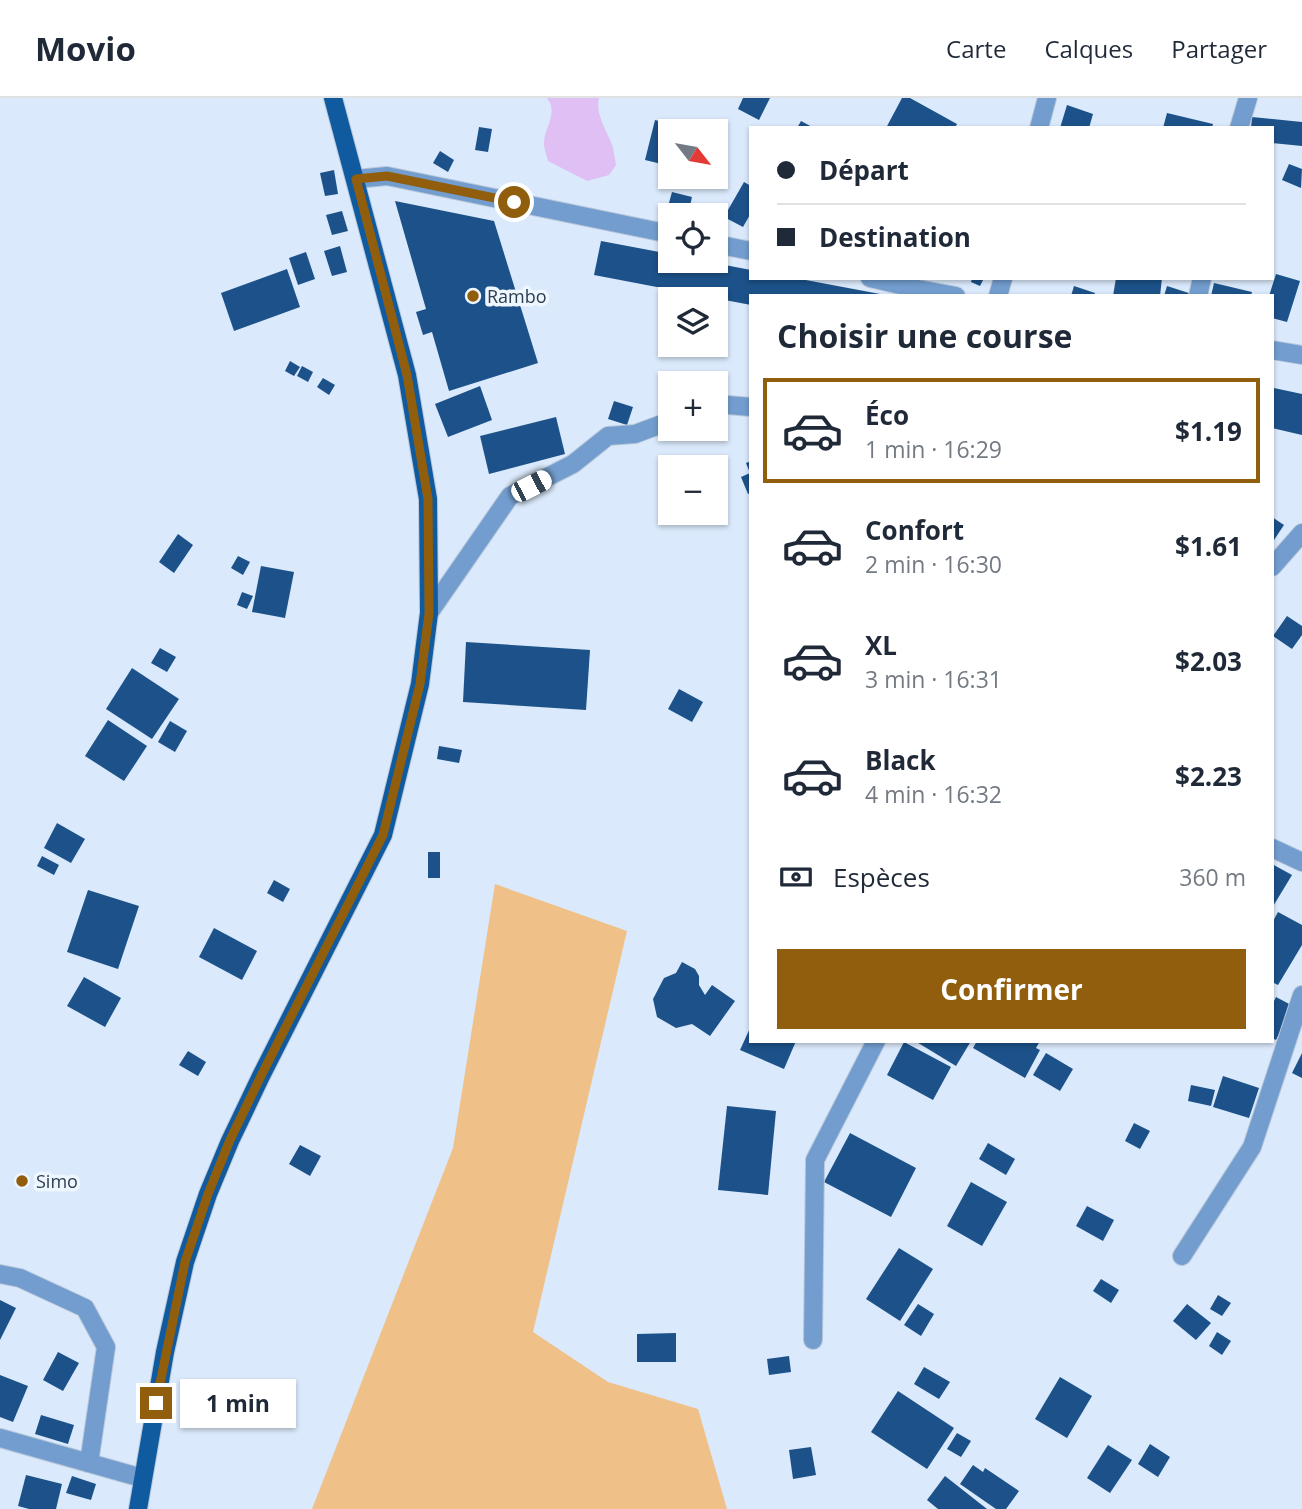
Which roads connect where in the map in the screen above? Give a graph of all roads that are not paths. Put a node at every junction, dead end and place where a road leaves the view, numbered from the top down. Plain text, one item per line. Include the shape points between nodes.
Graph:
1 (333, 98) edge
2 (1047, 98) edge
3 (1248, 98) edge
4 (1040, 126) edge
5 (1240, 126) edge
6 (356, 179) junction
7 (658, 232) edge
8 (728, 246) edge
9 (749, 251) edge
10 (879, 280) edge
11 (945, 294) edge
12 (1274, 350) edge
13 (1302, 355) edge
14 (728, 405) edge
15 (749, 407) edge
16 (658, 425) edge
17 (1302, 533) edge
18 (1274, 565) edge
19 (429, 613) junction
20 (1274, 849) edge
21 (1302, 862) edge
22 (1302, 995) edge
23 (875, 1043) edge
24 (1182, 1256) dead end
25 (0, 1274) edge
26 (814, 1340) dead end
27 (0, 1438) edge
28 (89, 1463) junction
29 (142, 1478) junction
30 (138, 1509) edge

1 - 6 main road
2 - 4 street
3 - 5 street
6 - 7 street via 387,176
6 - 19 main road via 407,375 428,499
8 - 9 street
10 - 11 street
12 - 13 street
14 - 15 street
16 - 19 street via 635,434 608,436 573,464 510,496
17 - 18 street
19 - 29 main road via 420,684 383,835 230,1140 185,1262
20 - 21 street
22 - 24 street via 1252,1147
23 - 26 street via 815,1160
25 - 28 street via 20,1278 85,1308 106,1347
27 - 28 street
28 - 29 street
29 - 30 main road

